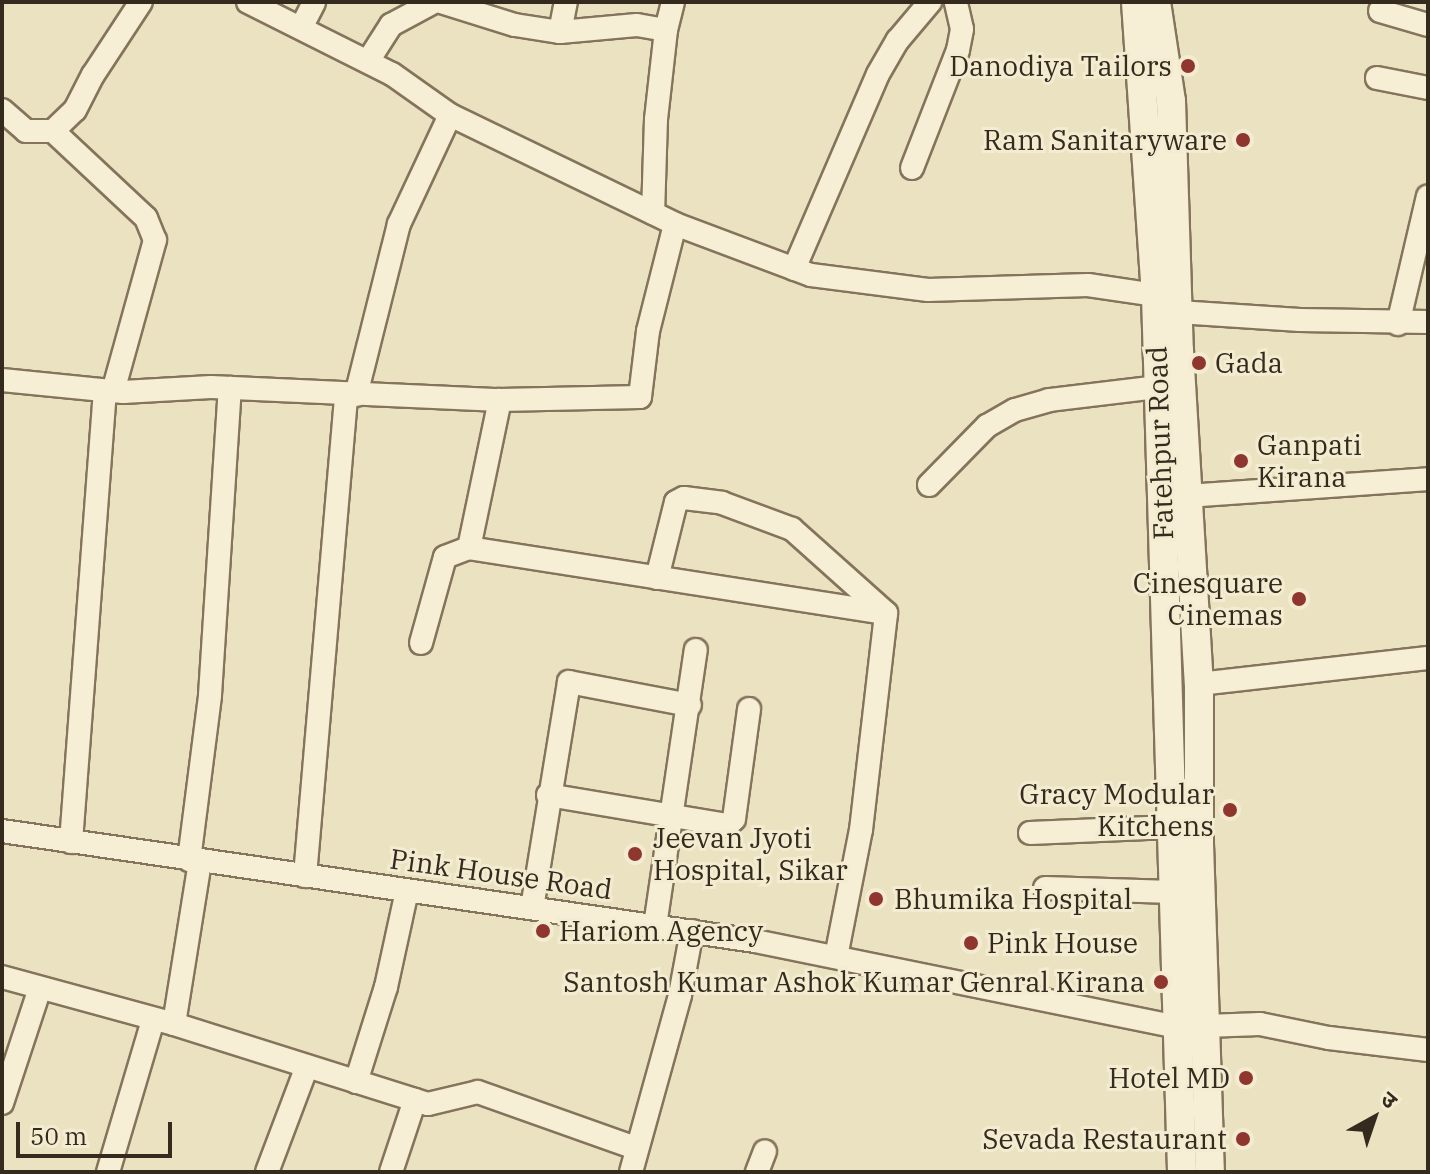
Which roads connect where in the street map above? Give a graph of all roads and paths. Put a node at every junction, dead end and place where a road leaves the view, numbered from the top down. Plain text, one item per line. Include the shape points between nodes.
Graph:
1 (141, 2) edge
2 (248, 2) edge
3 (314, 2) edge
4 (434, 2) edge
5 (441, 2) edge
6 (566, 2) edge
7 (673, 2) edge
8 (930, 2) edge
9 (956, 2) edge
10 (1136, 2) edge
11 (1156, 2) edge
12 (1380, 11) dead end
13 (1428, 25) edge
14 (301, 28) junction
15 (666, 30) junction
16 (560, 32) junction
17 (368, 61) junction
18 (1377, 78) dead end
19 (1428, 88) edge
20 (2, 110) edge
21 (450, 115) junction
22 (53, 131) junction
23 (912, 168) dead end
24 (1428, 196) edge
25 (653, 213) junction
26 (675, 224) junction
27 (794, 269) junction
28 (1167, 303) junction
29 (1428, 322) edge
30 (1398, 324) junction
31 (2, 380) edge
32 (1158, 387) junction
33 (230, 388) junction
34 (109, 391) junction
35 (351, 395) junction
36 (500, 400) junction
37 (1428, 479) edge
38 (929, 485) dead end
39 (1187, 496) junction
40 (469, 548) junction
41 (657, 578) junction
42 (886, 613) junction
43 (421, 643) dead end
44 (696, 650) dead end
45 (1428, 658) edge
46 (1199, 684) junction
47 (690, 705) junction
48 (749, 709) dead end
49 (548, 795) junction
50 (671, 813) junction
51 (1171, 827) junction
52 (2, 831) edge
53 (1030, 833) dead end
54 (71, 842) junction
55 (195, 861) junction
56 (305, 876) junction
57 (1045, 888) dead end
58 (407, 891) junction
59 (1173, 892) junction
60 (532, 908) junction
61 (655, 926) junction
62 (692, 931) junction
63 (836, 957) junction
64 (2, 977) edge
65 (40, 988) junction
66 (164, 1022) junction
67 (1191, 1027) junction
68 (1428, 1050) edge
69 (307, 1066) junction
70 (356, 1082) junction
71 (415, 1100) junction
72 (2, 1103) edge
73 (635, 1148) junction
74 (108, 1172) edge
75 (267, 1172) edge
76 (391, 1172) edge
77 (631, 1172) edge
78 (1182, 1172) edge
79 (1210, 1172) edge

1 - 22 street via 75,110
2 - 14 street
3 - 14 street
4 - 17 street via 391,25
5 - 16 street via 515,25
6 - 16 street
7 - 15 street
8 - 27 street via 878,74
9 - 23 street via 962,29 958,50
10 - 28 street, Fatehpur Road
11 - 28 street via 1171,101
12 - 13 street
14 - 17 street
15 - 16 street via 637,25
15 - 25 street
17 - 21 street
18 - 19 street
20 - 22 street via 26,131
21 - 25 street
21 - 35 street via 399,224
22 - 34 street via 146,218 155,240
24 - 30 street
25 - 26 street
26 - 27 street
26 - 36 street via 648,331 640,397
27 - 28 street via 928,290 1088,285
28 - 30 street
28 - 32 street, Fatehpur Road
28 - 39 street
29 - 30 street
31 - 34 street
32 - 38 street via 1049,400 1015,410 987,426
32 - 51 street, Fatehpur Road
33 - 34 street
33 - 35 street
33 - 55 street
34 - 54 street
35 - 36 street
35 - 56 street
36 - 40 street
37 - 39 street
39 - 46 street
40 - 41 street
40 - 43 street via 445,557
41 - 42 street
41 - 42 street via 676,502 684,498 722,503 792,529
42 - 63 street via 861,830
44 - 47 street
45 - 46 street
46 - 67 street
47 - 49 street via 569,682
47 - 50 street
48 - 50 street via 731,823
49 - 50 street
49 - 60 street
50 - 61 street
51 - 53 street
51 - 59 street, Fatehpur Road
52 - 54 street, Pink House Road
54 - 55 street, Pink House Road
55 - 56 street, Pink House Road
55 - 66 street
56 - 58 street, Pink House Road
57 - 59 street
58 - 60 street, Pink House Road
58 - 70 street via 386,987
59 - 67 street, Fatehpur Road
60 - 61 street, Pink House Road
61 - 62 street, Pink House Road
62 - 63 street, Pink House Road
62 - 73 street via 676,1008
63 - 67 street, Pink House Road
64 - 65 street
65 - 66 street
65 - 72 street
66 - 69 street
66 - 74 street
67 - 68 street, Pink House Road via 1260,1024
67 - 78 street, Fatehpur Road
67 - 79 street
69 - 70 street
69 - 75 street
70 - 71 street
71 - 73 street via 441,1104 478,1092
71 - 76 street
73 - 77 street

